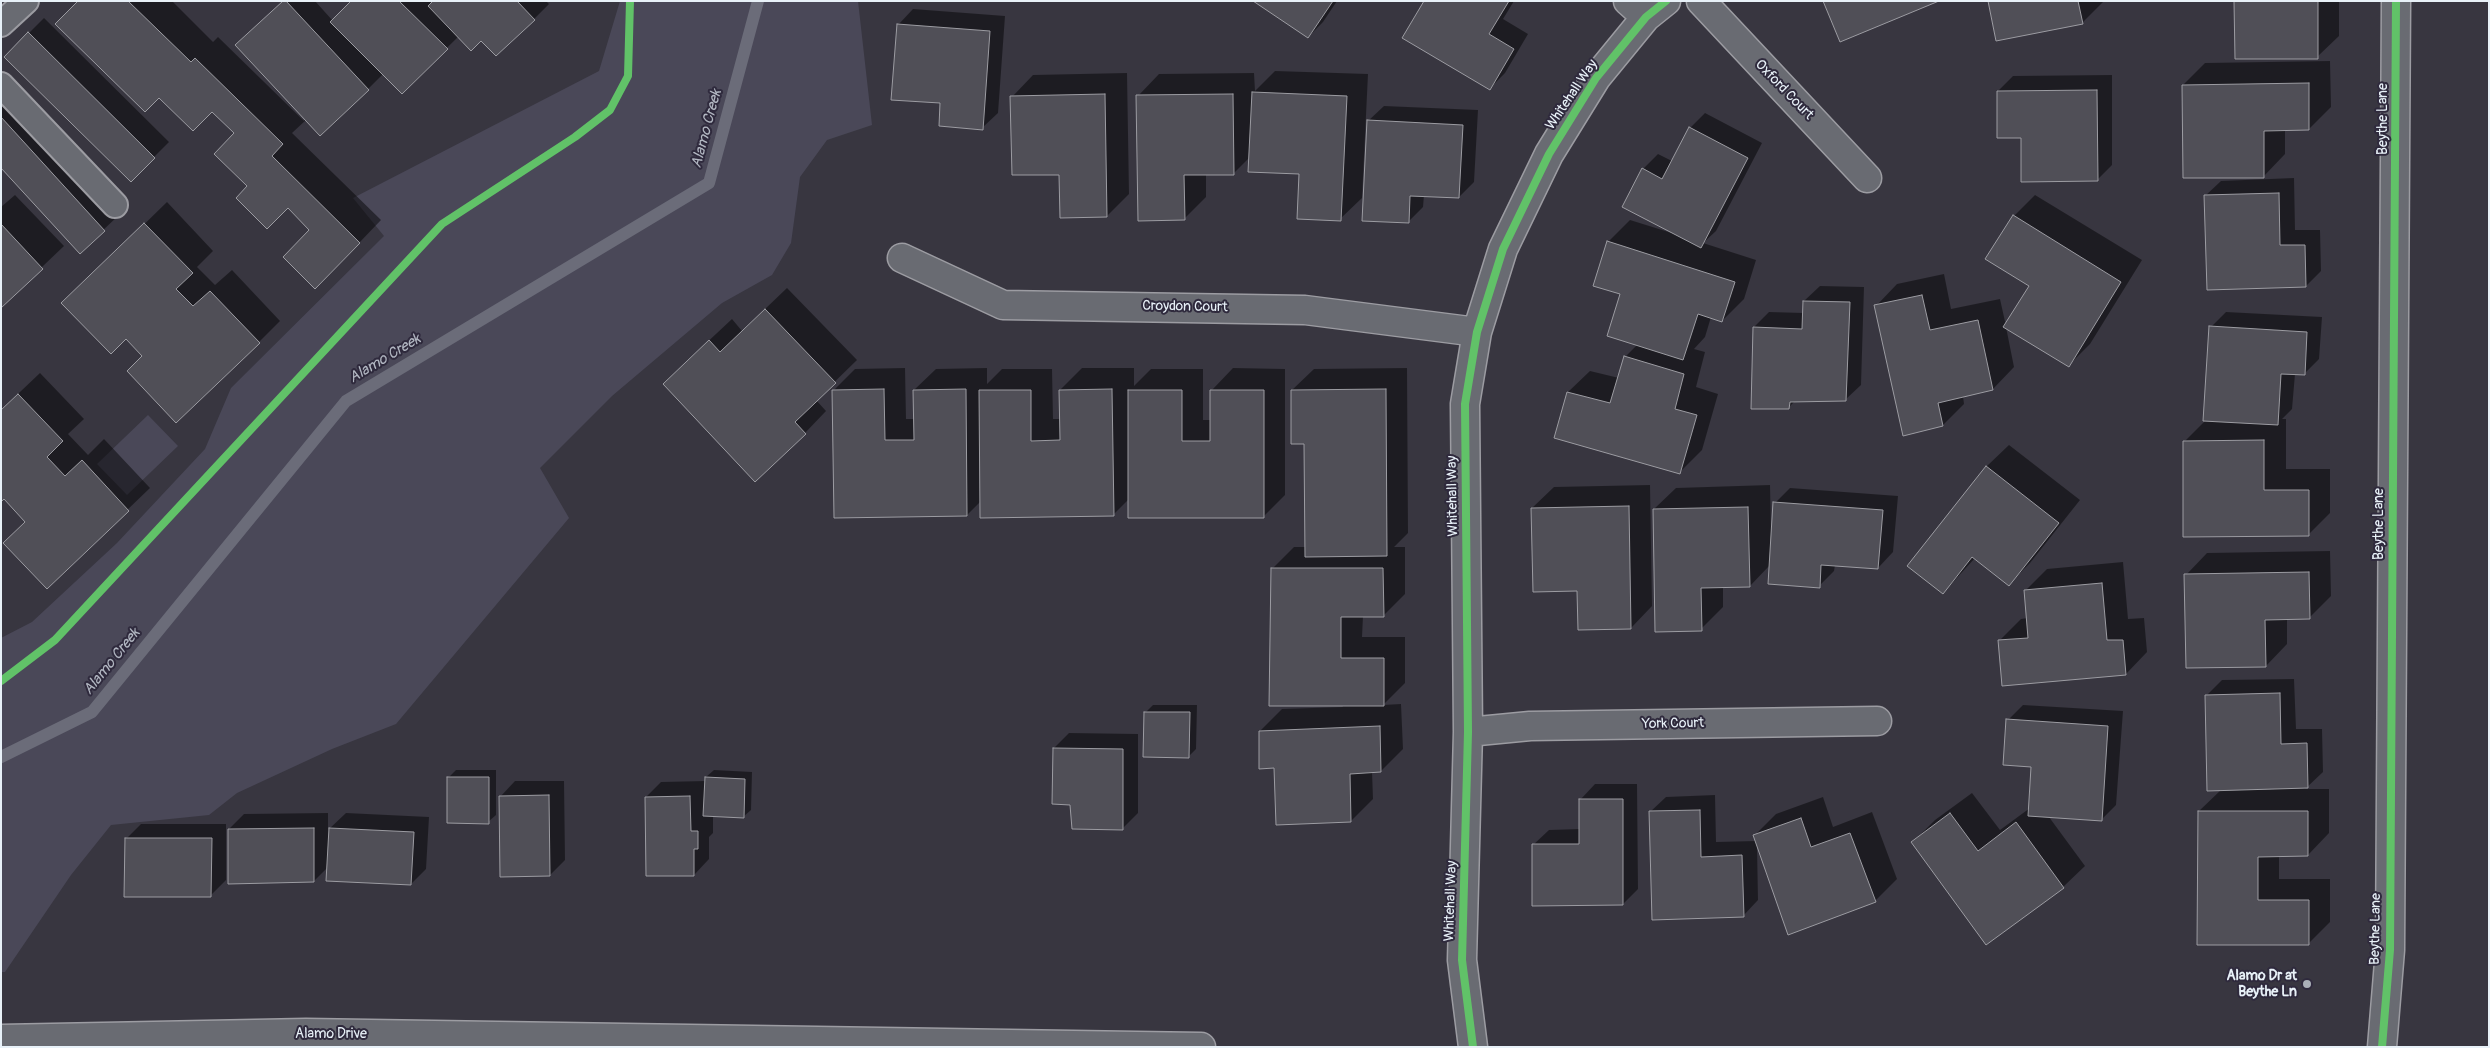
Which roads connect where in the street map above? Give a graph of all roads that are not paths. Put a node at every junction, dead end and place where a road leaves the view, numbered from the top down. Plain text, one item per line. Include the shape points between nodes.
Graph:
1 (26, 1) edge
2 (1701, 1) edge
3 (2396, 1) edge
4 (1647, 6) edge
5 (1, 24) edge
6 (1, 85) edge
7 (1867, 178) dead end
8 (115, 205) dead end
9 (902, 258) dead end
10 (1477, 332) junction
11 (1877, 721) dead end
12 (1468, 732) junction
13 (1, 1039) edge
14 (175, 1041) edge
15 (1201, 1047) edge
16 (1472, 1047) edge
17 (2382, 1047) edge

1 - 5 lane
2 - 7 street, Oxford Court
3 - 17 street, Beythe Lane via 2390,950
4 - 10 street, Whitehall Way via 1596,78 1549,154 1503,249
6 - 8 lane
9 - 10 street, Croydon Court via 1003,305 1306,310
10 - 12 street, Whitehall Way via 1465,404
11 - 12 street, York Court via 1530,726
12 - 16 street, Whitehall Way via 1462,960
13 - 14 street, Alamo Drive
14 - 15 street, Alamo Drive via 306,1033

